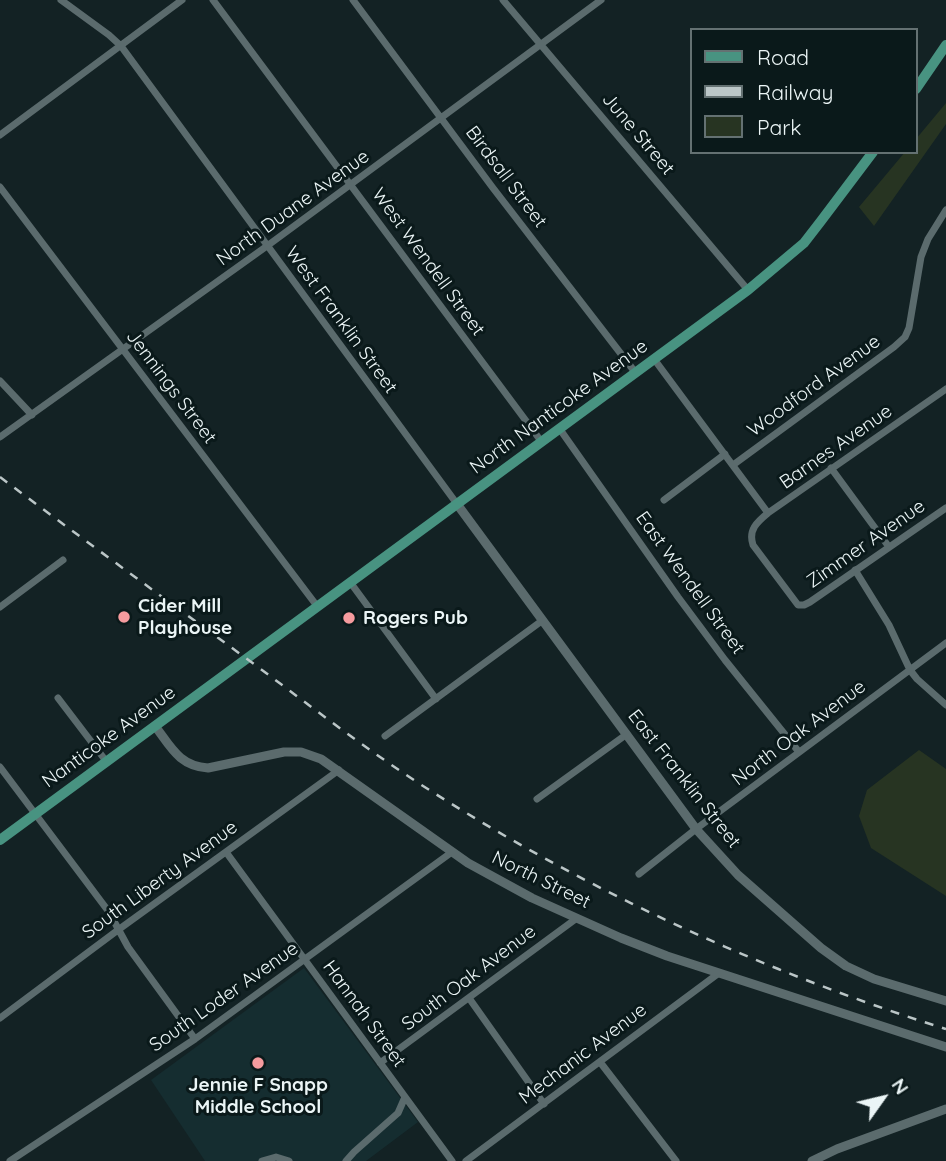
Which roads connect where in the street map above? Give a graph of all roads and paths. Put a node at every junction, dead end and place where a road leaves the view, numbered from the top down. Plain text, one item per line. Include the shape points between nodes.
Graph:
1 (61, 0) edge
2 (183, 0) edge
3 (213, 0) edge
4 (353, 0) edge
5 (503, 0) edge
6 (601, 0) edge
7 (542, 44) junction
8 (121, 46) junction
9 (945, 47) edge
10 (918, 86) edge
11 (442, 118) junction
12 (0, 135) edge
13 (871, 154) edge
14 (352, 185) junction
15 (0, 187) edge
16 (946, 210) edge
17 (267, 246) junction
18 (748, 290) junction
19 (123, 350) junction
20 (654, 359) junction
21 (635, 372) junction
22 (0, 381) edge
23 (946, 389) edge
24 (32, 415) junction
25 (559, 428) junction
26 (0, 437) edge
27 (541, 441) junction
28 (725, 454) junction
29 (733, 465) junction
30 (831, 468) junction
31 (664, 500) dead end
32 (457, 504) junction
33 (946, 508) edge
34 (768, 513) junction
35 (889, 547) junction
36 (63, 560) dead end
37 (855, 570) junction
38 (350, 582) junction
39 (804, 605) joint
40 (317, 606) junction
41 (0, 607) edge
42 (543, 620) junction
43 (946, 643) edge
44 (240, 664) joint
45 (910, 670) junction
46 (58, 698) dead end
47 (436, 699) junction
48 (946, 705) edge
49 (155, 726) junction
50 (627, 734) junction
51 (385, 736) dead end
52 (799, 752) junction
53 (106, 761) junction
54 (0, 767) edge
55 (339, 770) junction
56 (537, 799) dead end
57 (36, 813) junction
58 (696, 829) junction
59 (0, 840) edge
60 (226, 852) junction
61 (452, 852) junction
62 (639, 874) dead end
63 (577, 918) junction
64 (118, 930) junction
65 (304, 960) junction
66 (719, 973) junction
67 (469, 998) junction
68 (946, 1001) edge
69 (0, 1018) edge
70 (195, 1039) junction
71 (946, 1047) edge
72 (600, 1062) junction
73 (380, 1063) junction
74 (405, 1097) junction
75 (544, 1104) junction
76 (946, 1109) edge
77 (10, 1161) edge
78 (262, 1161) edge
79 (289, 1161) edge
80 (346, 1161) edge
81 (452, 1161) edge
82 (466, 1161) edge
83 (676, 1161) edge
84 (812, 1161) edge

1 - 8 street, West Franklin Street
2 - 8 street
3 - 14 street, West Wendell Street
4 - 11 street, Birdsall Street
5 - 7 street, June Street
6 - 7 street, North Duane Avenue
7 - 11 street, North Duane Avenue
7 - 18 street, June Street
8 - 12 street
8 - 17 street, West Franklin Street
9 - 10 main road
11 - 14 street, North Duane Avenue
11 - 21 street, Birdsall Street
13 - 18 main road, North Nanticoke Avenue via 804,243
14 - 17 street, North Duane Avenue
14 - 27 street, West Wendell Street
15 - 19 street, Jennings Street
16 - 29 street, Woodford Avenue via 921,257 905,337
17 - 19 street, North Duane Avenue
17 - 32 street, West Franklin Street
18 - 20 main road, North Nanticoke Avenue
19 - 24 street, North Duane Avenue
19 - 40 street, Jennings Street
20 - 21 main road, North Nanticoke Avenue
20 - 28 street
21 - 25 main road, North Nanticoke Avenue
22 - 24 street
23 - 30 street, Barnes Avenue
24 - 26 street, North Duane Avenue
25 - 27 main road, North Nanticoke Avenue
25 - 52 street, East Wendell Street via 678,597
27 - 32 main road, North Nanticoke Avenue
28 - 29 street
28 - 31 street
29 - 34 street
30 - 34 street, Barnes Avenue
30 - 35 street
32 - 38 main road, North Nanticoke Avenue
32 - 42 street, East Franklin Street
33 - 35 street, Zimmer Avenue
34 - 39 street, Barnes Avenue via 753,528 753,545 798,605
35 - 37 street, Zimmer Avenue
36 - 41 street
37 - 39 street, Zimmer Avenue
37 - 45 street
38 - 40 main road, North Nanticoke Avenue
38 - 47 street
40 - 44 main road, North Nanticoke Avenue
42 - 47 street
42 - 50 street, East Franklin Street
43 - 45 street, North Oak Avenue
44 - 49 main road, Nanticoke Avenue
45 - 48 street
45 - 52 street, North Oak Avenue
46 - 53 street
47 - 51 street
49 - 53 main road, Nanticoke Avenue
49 - 55 street, North Street via 178,756 196,767 301,752
50 - 56 street
50 - 58 street, East Franklin Street
52 - 58 street, North Oak Avenue
53 - 57 main road, Nanticoke Avenue
54 - 57 street
55 - 60 street, South Liberty Avenue
55 - 61 street, North Street
57 - 59 main road, Nanticoke Avenue
57 - 64 street
58 - 62 street, North Oak Avenue
58 - 68 street, East Franklin Street via 746,882 821,948 874,979
60 - 64 street, South Liberty Avenue
60 - 65 street, Hannah Street
61 - 63 street, North Street via 501,882
61 - 65 street, South Loder Avenue
63 - 66 street, North Street
63 - 67 street, South Oak Avenue
64 - 69 street, South Liberty Avenue
64 - 70 street
65 - 70 street, South Loder Avenue
65 - 73 street, Hannah Street
66 - 71 street, North Street
66 - 72 street, Mechanic Avenue
67 - 73 street, South Oak Avenue
67 - 75 street
70 - 77 street, South Loder Avenue
72 - 75 street, Mechanic Avenue
72 - 83 street
73 - 74 street, Hannah Street
74 - 80 street via 398,1113
74 - 81 street, Hannah Street
75 - 82 street, Mechanic Avenue
76 - 84 street
78 - 79 street via 276,1157

